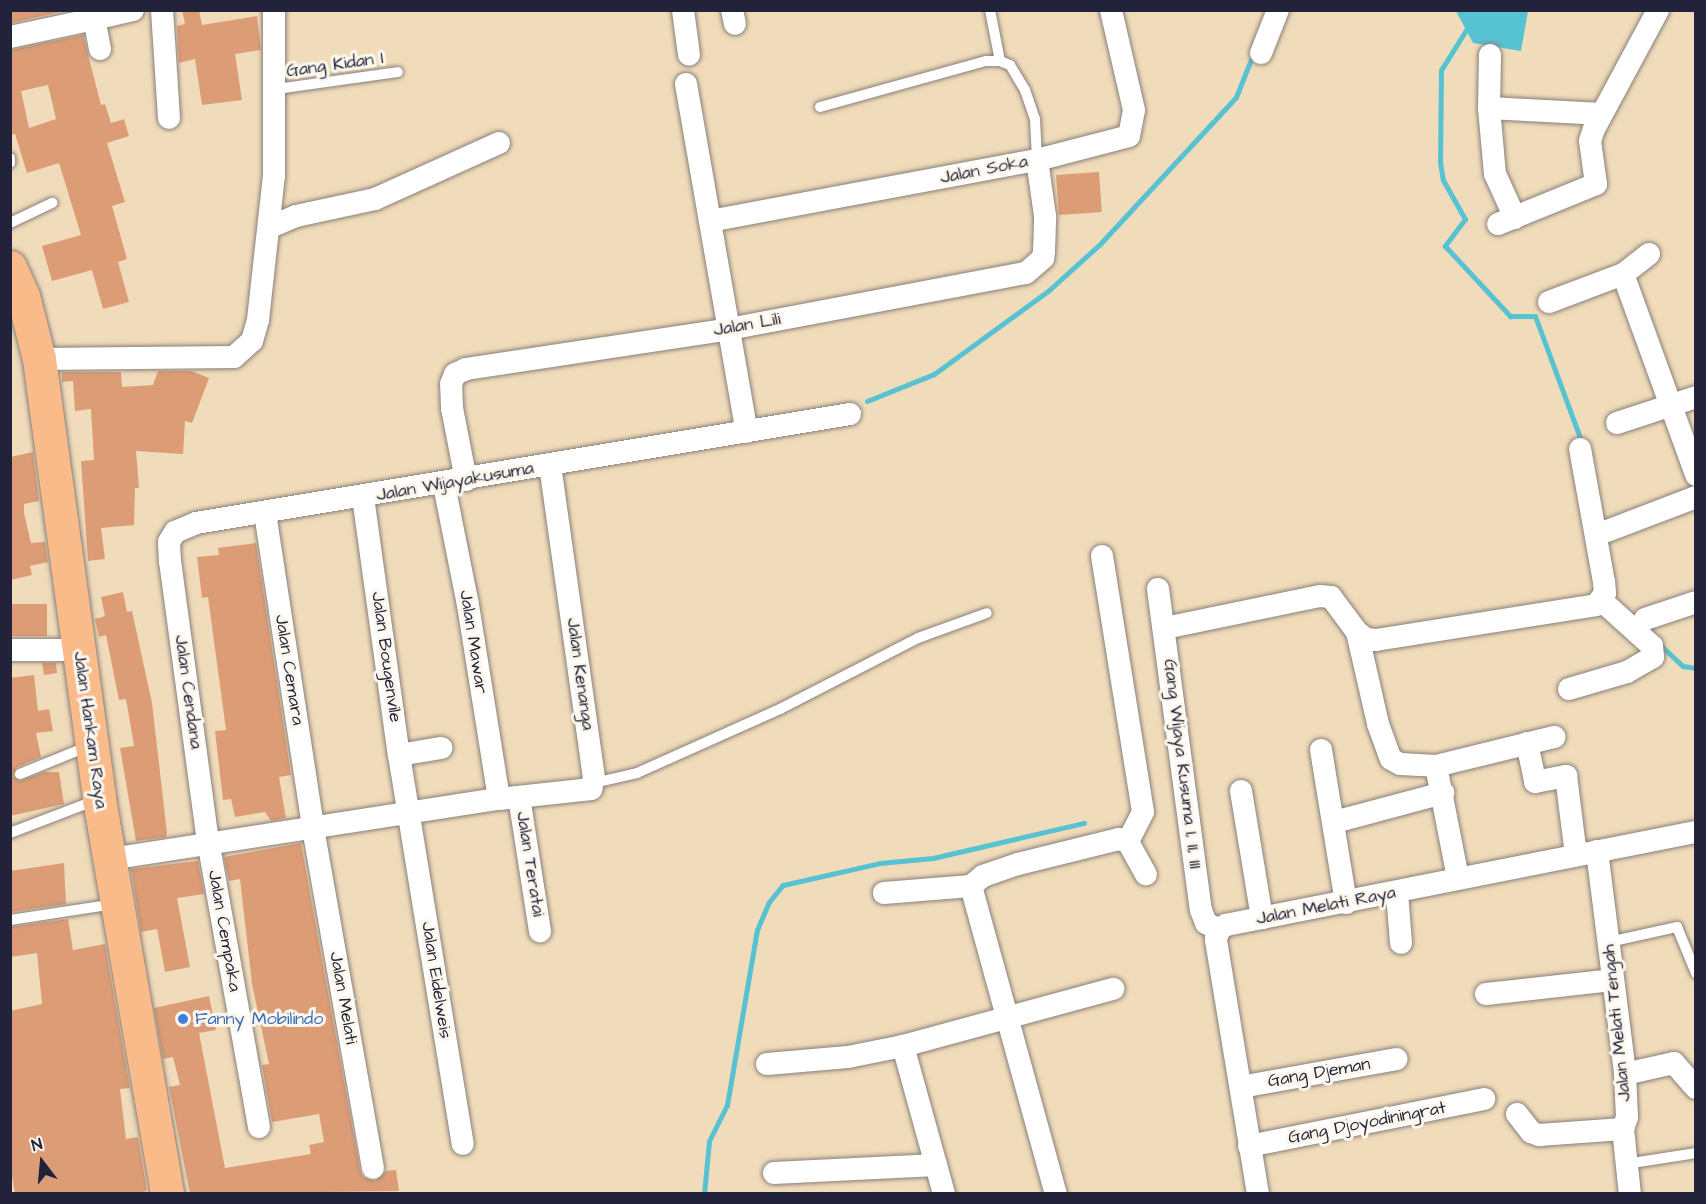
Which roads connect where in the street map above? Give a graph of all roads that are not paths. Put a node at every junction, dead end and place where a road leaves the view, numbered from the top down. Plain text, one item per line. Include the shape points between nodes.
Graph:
1 (133, 10) edge
2 (162, 10) edge
3 (274, 10) edge
4 (683, 10) edge
5 (990, 10) edge
6 (1111, 10) edge
7 (1278, 10) edge
8 (1658, 10) edge
9 (94, 19) junction
10 (10, 37) edge
11 (100, 49) dead end
12 (1261, 53) dead end
13 (689, 55) dead end
14 (1490, 55) dead end
15 (1000, 61) junction
16 (398, 72) dead end
17 (686, 84) dead end
18 (276, 89) junction
19 (820, 107) dead end
20 (1489, 108) junction
21 (1602, 114) junction
22 (169, 118) dead end
23 (499, 143) dead end
24 (10, 158) edge
25 (1037, 160) junction
26 (10, 163) edge
27 (52, 203) dead end
28 (710, 221) junction
29 (10, 224) edge
30 (270, 226) junction
31 (1649, 254) dead end
32 (10, 267) edge
33 (1623, 274) junction
34 (1549, 302) dead end
35 (729, 329) junction
36 (39, 359) junction
37 (1695, 397) edge
38 (1670, 406) junction
39 (850, 414) dead end
40 (1617, 423) dead end
41 (747, 432) junction
42 (1580, 449) dead end
43 (550, 466) junction
44 (1695, 475) edge
45 (466, 480) junction
46 (444, 485) junction
47 (363, 497) junction
48 (1695, 497) edge
49 (265, 513) junction
50 (1607, 531) dead end
51 (169, 542) joint
52 (1102, 556) dead end
53 (1158, 589) dead end
54 (1601, 600) junction
55 (1695, 602) edge
56 (987, 613) dead end
57 (1645, 620) dead end
58 (1165, 628) junction
59 (1357, 632) junction
60 (10, 650) edge
61 (78, 650) junction
62 (1569, 689) dead end
63 (1554, 737) dead end
64 (1527, 743) junction
65 (92, 745) junction
66 (441, 748) dead end
67 (1321, 750) dead end
68 (399, 755) junction
69 (1436, 766) junction
70 (20, 774) dead end
71 (594, 783) junction
72 (1241, 791) dead end
73 (1443, 793) junction
74 (509, 798) junction
75 (99, 799) junction
76 (409, 816) junction
77 (1342, 820) dead end
78 (313, 828) junction
79 (1695, 832) edge
80 (10, 833) edge
81 (208, 842) junction
82 (1128, 842) junction
83 (1587, 853) junction
84 (110, 859) junction
85 (1146, 874) dead end
86 (1458, 878) junction
87 (971, 886) junction
88 (884, 893) dead end
89 (1397, 893) junction
90 (1346, 903) junction
91 (117, 904) junction
92 (1262, 918) junction
93 (10, 920) edge
94 (1220, 930) junction
95 (540, 931) dead end
96 (1609, 942) junction
97 (1401, 943) dead end
98 (1695, 973) edge
99 (1612, 980) junction
100 (1113, 989) dead end
101 (1486, 994) dead end
102 (1005, 1017) junction
103 (903, 1046) junction
104 (1397, 1059) dead end
105 (767, 1064) dead end
106 (1625, 1074) junction
107 (1241, 1087) junction
108 (1695, 1088) edge
109 (1484, 1099) dead end
110 (1517, 1114) dead end
111 (259, 1127) dead end
112 (1623, 1130) junction
113 (463, 1144) dead end
114 (1249, 1146) junction
115 (1695, 1153) edge
116 (1626, 1164) junction
117 (936, 1165) junction
118 (373, 1168) dead end
119 (774, 1173) dead end
120 (167, 1194) edge
121 (944, 1194) edge
122 (1056, 1194) edge
123 (1258, 1194) edge
124 (1630, 1194) edge

1 - 9 street
2 - 22 street
3 - 18 street
4 - 13 street
5 - 15 lane
6 - 25 street, Jalan Soka via 1134,110 1133,129 1129,136
7 - 12 street
8 - 21 street
9 - 10 street
9 - 11 street
14 - 20 street
15 - 19 lane via 986,61
15 - 25 lane via 1010,65 1025,90 1035,118
16 - 18 lane, Gang Kidan I
17 - 28 street
18 - 30 street
20 - 21 street
20 - 21 street via 1495,174 1506,221 1596,184 1590,141
23 - 30 street via 375,199 296,216
24 - 26 lane
25 - 28 street, Jalan Soka
25 - 35 street, Jalan Lili via 1045,216 1044,251 1043,258 1026,273
27 - 29 lane
28 - 35 street
30 - 36 street via 258,320 252,341 234,357
31 - 33 street
32 - 36 main road, Jalan Hankam Raya via 23,296
33 - 34 street
33 - 38 street
35 - 41 street
35 - 45 street, Jalan Lili via 466,369 455,374 451,384 452,408
36 - 61 main road, Jalan Hankam Raya
37 - 38 street
38 - 40 street
38 - 44 street
39 - 41 street, Jalan Wijayakusuma
41 - 43 street, Jalan Wijayakusuma
42 - 54 street via 1604,582
43 - 45 street, Jalan Wijayakusuma
43 - 71 street, Jalan Kenanga
45 - 46 street, Jalan Wijayakusuma
46 - 47 street, Jalan Wijayakusuma
46 - 74 street, Jalan Mawar
47 - 49 street, Jalan Wijayakusuma
47 - 68 street, Jalan Bougenvile
48 - 50 street
49 - 51 street, Jalan Wijayakusuma via 182,527
49 - 78 street, Jalan Cemara
51 - 81 street, Jalan Cendana
52 - 82 street via 1143,812
53 - 58 street, Gang Wijaya Kusuma I, II, III
54 - 59 street via 1586,607 1386,638 1366,639
54 - 62 street via 1652,646 1653,657 1627,672
55 - 57 street
56 - 71 lane via 918,638 780,710 637,773
58 - 59 street via 1320,596 1331,597
58 - 94 street, Gang Wijaya Kusuma I, II, III via 1201,910 1206,923
59 - 69 street via 1378,724 1391,759 1400,764
60 - 61 street
61 - 65 main road, Jalan Hankam Raya
63 - 64 street
64 - 69 street
64 - 83 street, Jalan Melati Tengah via 1536,782 1566,776
65 - 70 lane
65 - 75 main road, Jalan Hankam Raya
66 - 68 street
67 - 90 street
68 - 76 street, Jalan Bougenvile
69 - 73 street
71 - 74 street via 583,792
72 - 92 street
73 - 77 street
73 - 86 street
74 - 76 street
74 - 95 street, Jalan Teratai
75 - 80 lane
75 - 84 main road, Jalan Hankam Raya
76 - 78 street
76 - 113 street, Jalan Eidelweis
78 - 81 street
78 - 118 street, Jalan Melati
79 - 83 street, Jalan Melati Raya
81 - 84 street
81 - 111 street, Jalan Cempaka
82 - 85 street
82 - 87 street via 1119,839 1018,864 983,876
83 - 86 street, Jalan Melati Raya
83 - 96 street, Jalan Melati Tengah
84 - 91 main road, Jalan Hankam Raya
86 - 89 street, Jalan Melati Raya
87 - 88 street
87 - 102 street
89 - 90 street, Jalan Melati Raya
89 - 97 street
90 - 92 street, Jalan Melati Raya
91 - 93 lane
91 - 120 main road, Jalan Hankam Raya
92 - 94 street, Jalan Melati Raya via 1226,925
94 - 107 street via 1216,939
96 - 98 lane via 1677,927
96 - 99 street, Jalan Melati Tengah
99 - 101 street
99 - 106 street, Jalan Melati Tengah
100 - 102 street
102 - 103 street
102 - 122 street
103 - 105 street via 848,1057
103 - 117 street
104 - 107 street, Gang Djeman
106 - 108 street via 1674,1063 1683,1069
106 - 112 street, Jalan Melati Tengah via 1627,1117
107 - 114 street
109 - 114 street, Gang Djoyodiningrat
110 - 112 street via 1531,1132 1539,1135
112 - 116 street, Jalan Melati Tengah
114 - 123 street
115 - 116 lane
116 - 124 street, Jalan Melati Tengah
117 - 119 street
117 - 121 street

